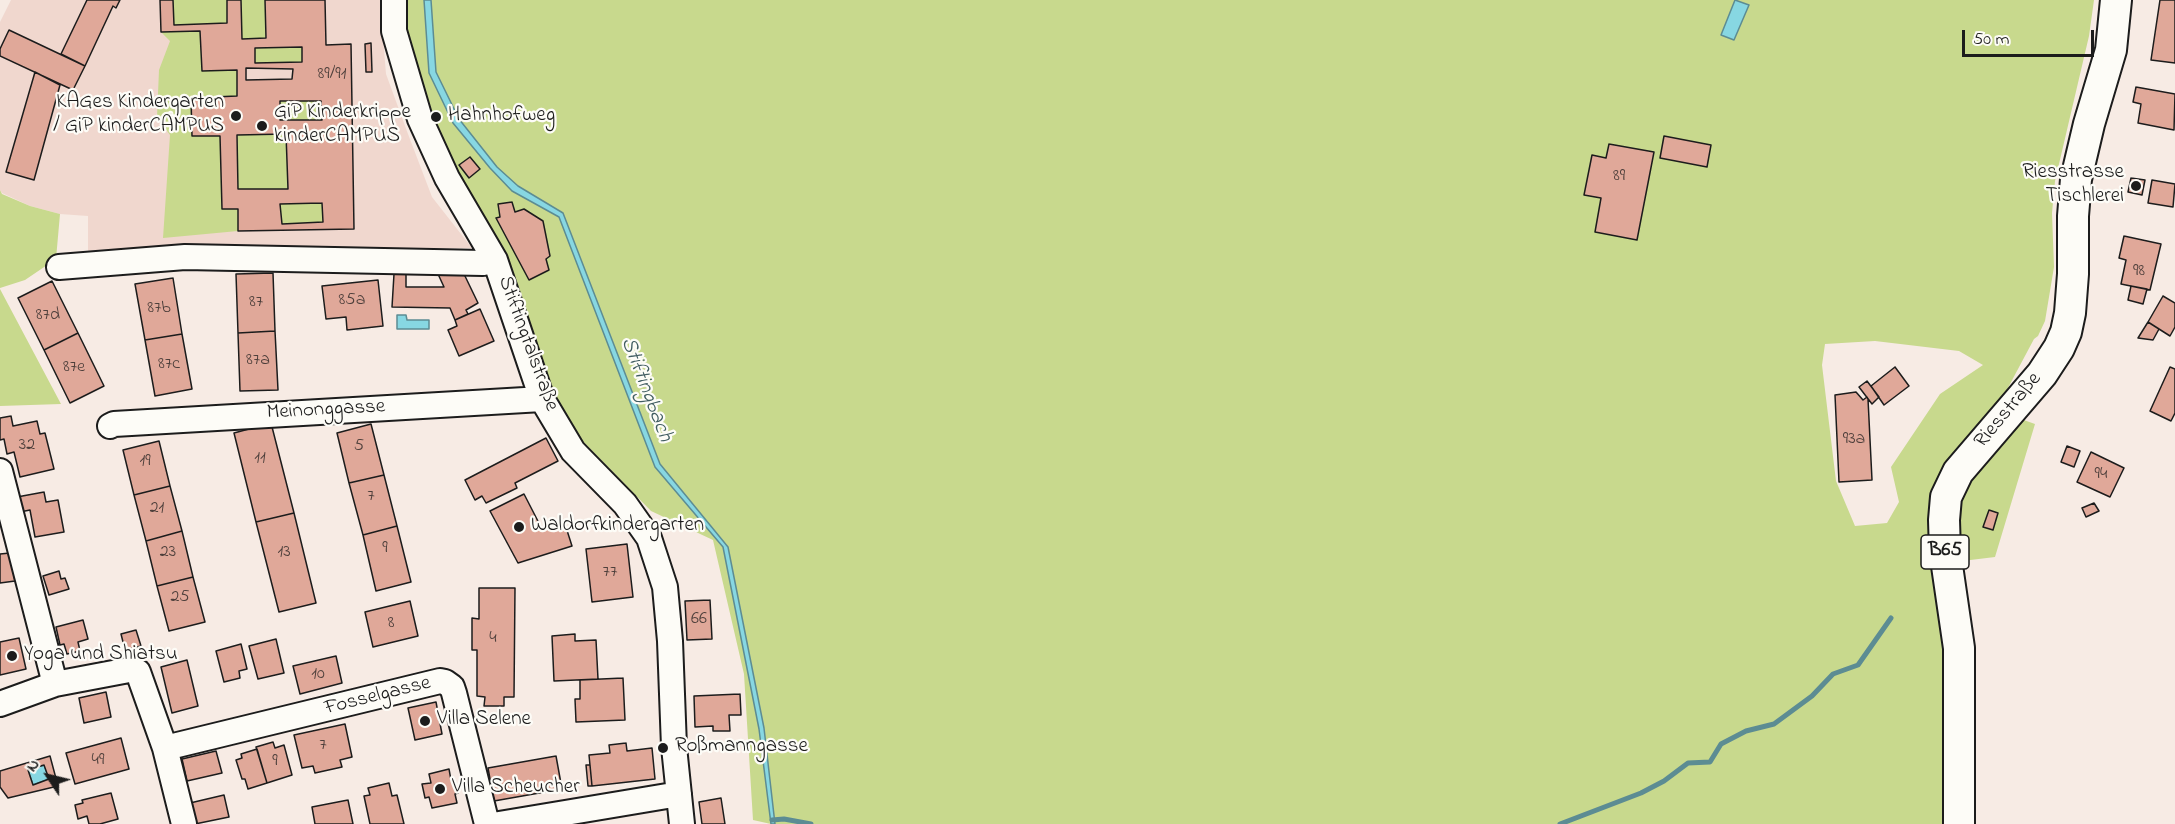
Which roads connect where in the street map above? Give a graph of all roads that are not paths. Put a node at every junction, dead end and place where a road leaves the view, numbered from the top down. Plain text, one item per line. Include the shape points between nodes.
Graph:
1 (394, 0) edge
2 (2116, 0) edge
3 (495, 260) junction
4 (59, 267) dead end
5 (542, 399) junction
6 (110, 426) dead end
7 (0, 471) edge
8 (55, 684) junction
9 (0, 704) edge
10 (165, 748) junction
11 (679, 794) junction
12 (183, 824) edge
13 (487, 824) edge
14 (499, 824) edge
15 (682, 824) edge
16 (1959, 824) edge

1 - 3 street, Stiftingtalstraße via 394,31 420,119 447,178
2 - 16 main road, Riesstraße / B65 via 2111,50 2076,179 2073,274 2066,332 2042,374 1958,472 1946,497 1944,552 1959,648
3 - 4 street, Stiftingtalstraße via 483,264 184,257
3 - 5 street, Stiftingtalstraße
5 - 6 street, Meinonggasse
5 - 11 street, Stiftingtalstraße via 573,451 625,504 649,538 664,587
7 - 8 street
8 - 9 street
8 - 10 street via 135,671
10 - 12 street
10 - 13 street, Fosselgasse via 445,682 454,693
11 - 14 street
11 - 15 street, Stiftingtalstraße

